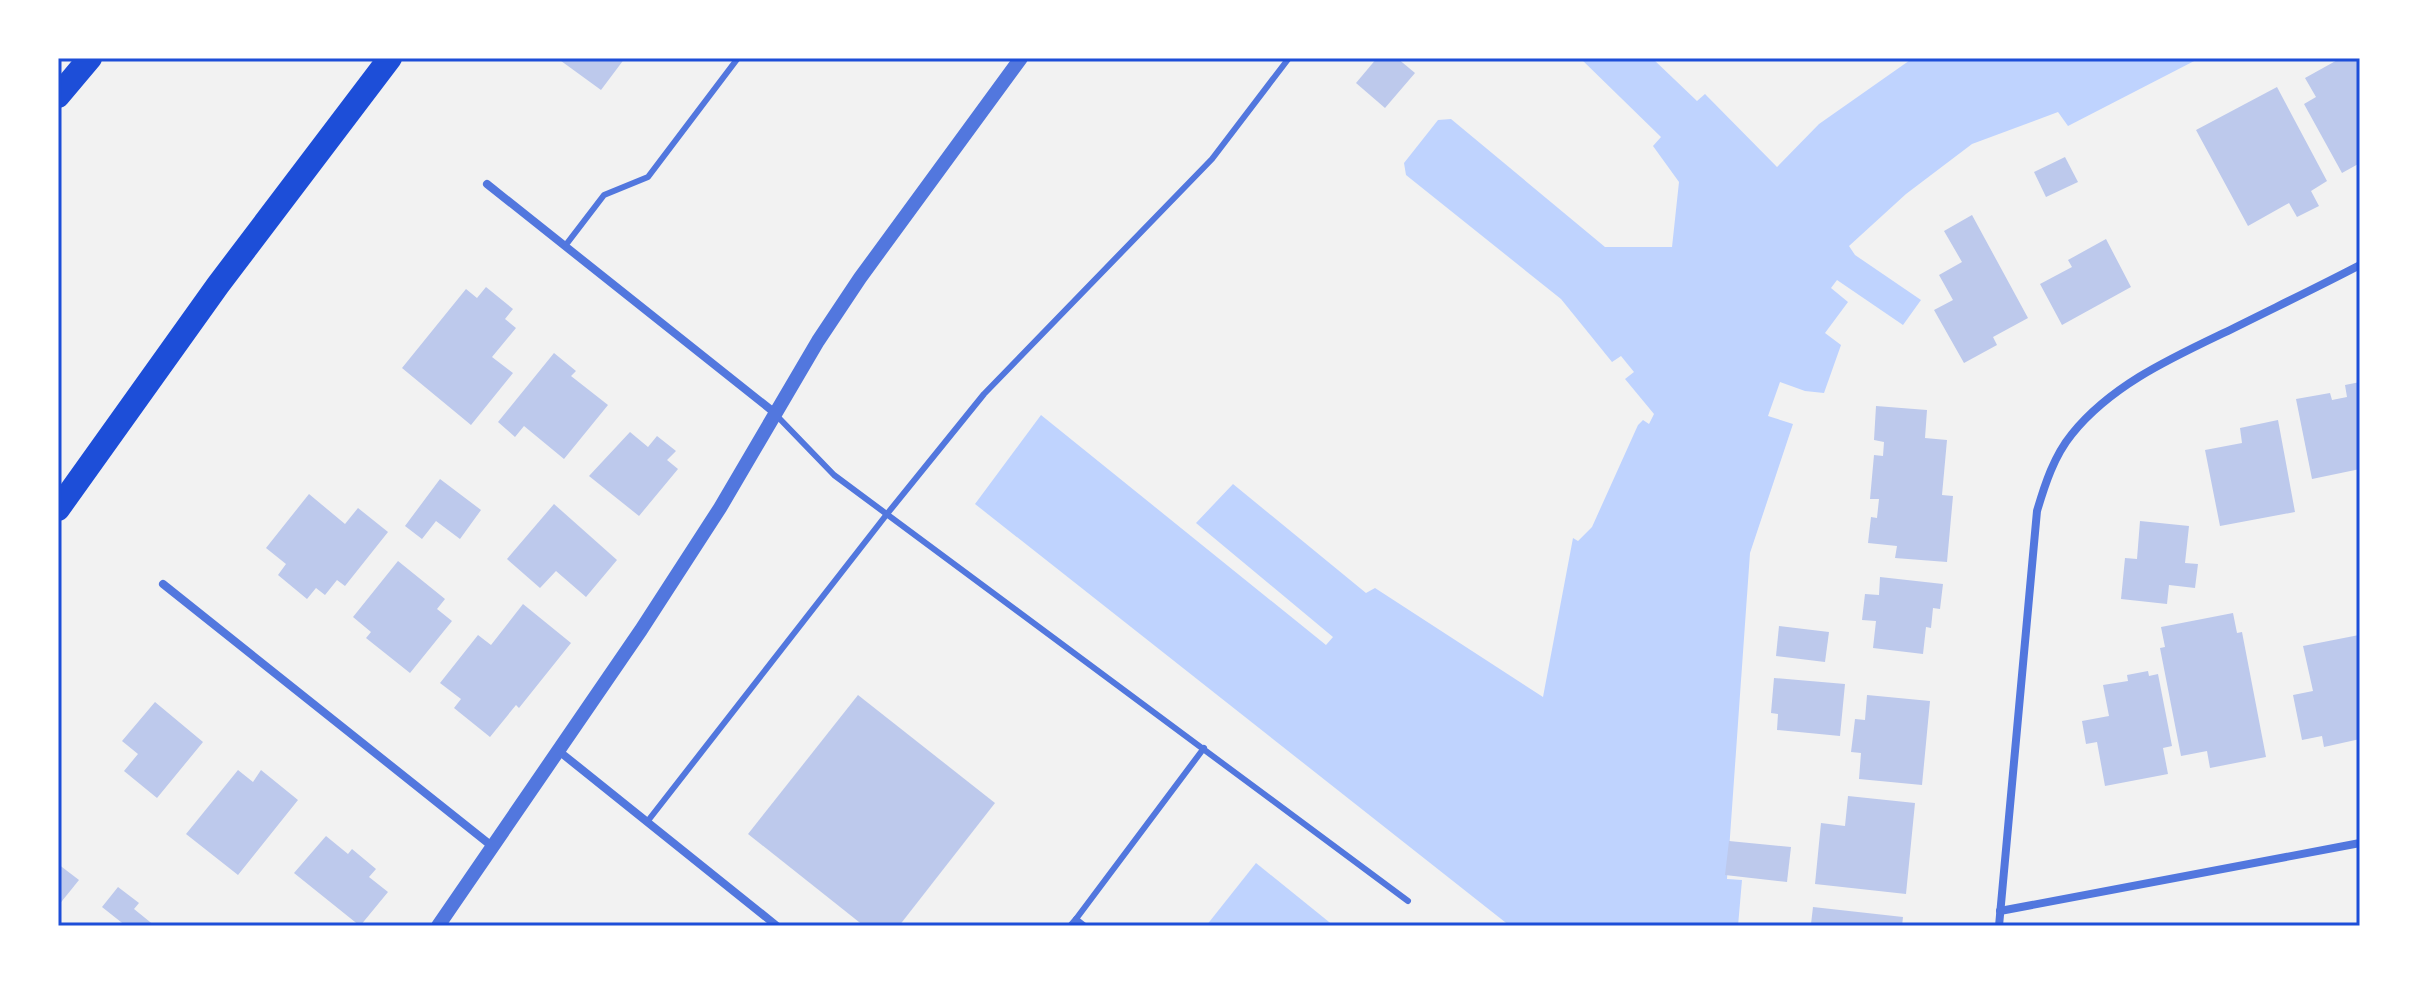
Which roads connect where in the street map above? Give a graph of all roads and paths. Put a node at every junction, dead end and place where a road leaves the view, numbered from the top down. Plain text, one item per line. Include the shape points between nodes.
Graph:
1 (90, 58) edge
2 (390, 58) edge
3 (738, 58) edge
4 (1021, 58) edge
5 (1289, 58) edge
6 (58, 96) edge
7 (487, 184) dead end
8 (565, 246) junction
9 (2360, 265) edge
10 (775, 413) junction
11 (58, 509) edge
12 (887, 514) junction
13 (163, 584) dead end
14 (1204, 748) junction
15 (560, 752) junction
16 (647, 822) junction
17 (2360, 843) edge
18 (493, 847) junction
19 (1408, 901) dead end
20 (2000, 911) junction
21 (1076, 919) junction
22 (438, 926) edge
23 (777, 926) edge
24 (1070, 926) edge
25 (1085, 926) edge
26 (1999, 926) edge

1 - 6 highway
2 - 11 highway
3 - 8 lane via 648,177 604,195
4 - 10 street via 860,278
5 - 12 lane via 1212,159 984,394
7 - 8 street
8 - 10 street
9 - 20 street via 2118,390 2070,436 2052,465 2037,511
10 - 12 lane via 834,475
10 - 15 street via 712,520
12 - 14 lane
12 - 16 lane
13 - 18 street
14 - 19 lane
14 - 21 lane
15 - 16 street
15 - 18 street
16 - 23 street
17 - 20 street
18 - 22 street
20 - 26 street
21 - 24 lane
21 - 25 lane

